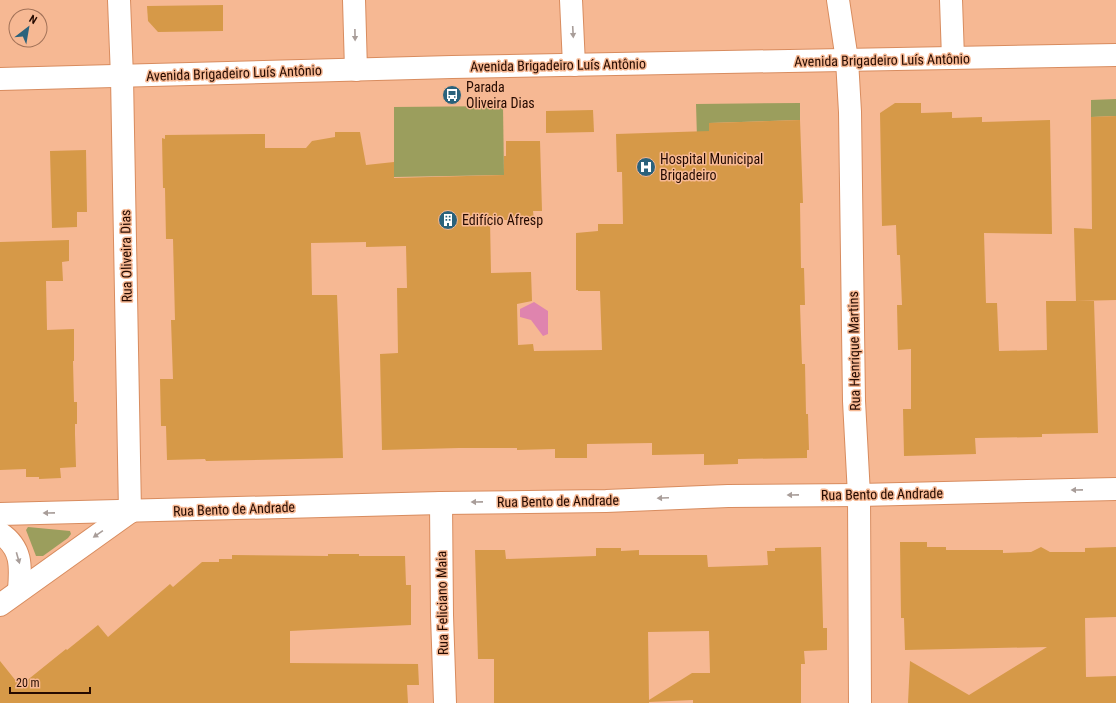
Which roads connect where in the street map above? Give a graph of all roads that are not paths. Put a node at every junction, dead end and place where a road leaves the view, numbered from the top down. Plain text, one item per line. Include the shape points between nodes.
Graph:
1 (119, 0) edge
2 (354, 0) edge
3 (571, 0) edge
4 (838, 0) edge
5 (951, 0) edge
6 (1116, 55) edge
7 (953, 58) junction
8 (847, 60) junction
9 (574, 65) junction
10 (356, 70) junction
11 (122, 76) junction
12 (0, 79) edge
13 (1116, 489) edge
14 (859, 495) junction
15 (441, 503) junction
16 (130, 512) junction
17 (0, 514) edge
18 (0, 533) edge
19 (19, 590) junction
20 (0, 605) edge
21 (445, 703) edge
22 (860, 703) edge

1 - 11 street, Rua Oliveira Dias
2 -> 10 street
3 -> 9 street
4 - 8 street, Rua Henrique Martins
5 - 7 street
6 - 7 street, Avenida Brigadeiro Luís Antônio
7 - 8 street, Avenida Brigadeiro Luís Antônio
8 - 9 street, Avenida Brigadeiro Luís Antônio
8 - 14 street, Rua Henrique Martins via 854,401
9 - 10 street, Avenida Brigadeiro Luís Antônio
10 - 11 street, Avenida Brigadeiro Luís Antônio
11 - 12 street, Avenida Brigadeiro Luís Antônio
11 - 16 street, Rua Oliveira Dias
13 -> 14 street, Rua Bento de Andrade
14 -> 15 street, Rua Bento de Andrade
14 - 22 street, Rua Henrique Martins
15 - 16 street, Rua Bento de Andrade
15 - 21 street, Rua Feliciano Maia
16 -> 17 street, Rua Bento de Andrade
16 -> 19 street
18 -> 19 street via 12,543 19,557
19 - 20 street

